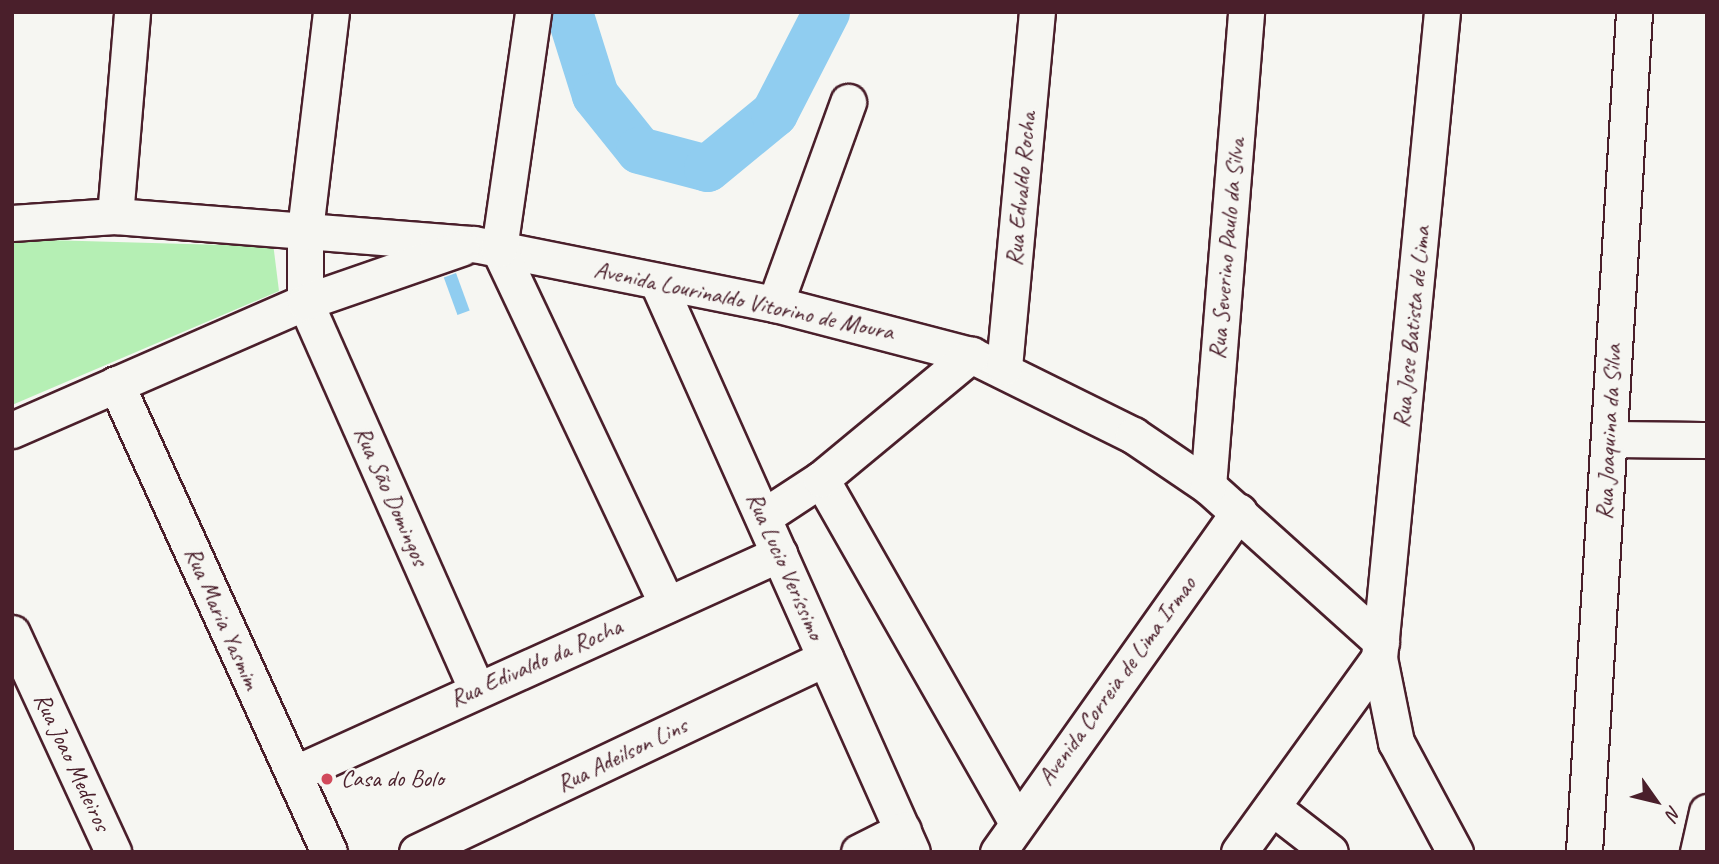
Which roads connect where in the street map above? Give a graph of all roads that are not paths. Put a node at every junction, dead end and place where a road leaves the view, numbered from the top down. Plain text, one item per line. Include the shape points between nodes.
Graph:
1 (132, 12) edge
2 (331, 12) edge
3 (533, 12) edge
4 (1037, 12) edge
5 (1246, 12) edge
6 (1442, 12) edge
7 (1634, 12) edge
8 (848, 102) dead end
9 (115, 216) junction
10 (12, 223) edge
11 (305, 231) junction
12 (487, 246) junction
13 (657, 281) junction
14 (305, 302) junction
15 (775, 304) junction
16 (971, 355) junction
17 (1004, 367) junction
18 (116, 384) junction
19 (12, 430) edge
20 (1609, 439) junction
21 (1707, 440) edge
22 (821, 479) junction
23 (1208, 486) junction
24 (1239, 512) junction
25 (763, 517) junction
26 (779, 554) junction
27 (667, 604) junction
28 (12, 633) edge
29 (1380, 650) junction
30 (825, 658) junction
31 (477, 690) junction
32 (294, 774) junction
33 (1272, 807) junction
34 (1707, 812) edge
35 (1017, 822) junction
36 (907, 841) edge
37 (113, 852) edge
38 (330, 852) edge
39 (417, 852) edge
40 (859, 852) edge
41 (998, 852) edge
42 (1239, 852) edge
43 (1330, 852) edge
44 (1455, 852) edge
45 (1584, 852) edge
46 (1698, 852) edge

1 - 9 street
2 - 11 street
3 - 12 street
4 - 17 street, Rua Edvaldo Rocha
5 - 23 street, Rua Severino Paulo da Silva
6 - 29 street, Rua Jose Batista de Lima
7 - 20 street, Rua Joaquina da Silva
8 - 15 street
9 - 10 street, Avenida Lourinaldo Vitorino de Moura
9 - 11 street, Avenida Lourinaldo Vitorino de Moura
11 - 12 street, Avenida Lourinaldo Vitorino de Moura
11 - 14 street
12 - 13 street, Avenida Lourinaldo Vitorino de Moura
12 - 14 street
12 - 27 street
13 - 15 street, Avenida Lourinaldo Vitorino de Moura
13 - 25 street, Rua Lucio Veríssimo
14 - 18 street
14 - 31 street, Rua São Domingos
15 - 16 street, Avenida Lourinaldo Vitorino de Moura
16 - 17 street, Avenida Lourinaldo Vitorino de Moura
16 - 22 street
17 - 23 street, Avenida Lourinaldo Vitorino de Moura via 1133,435
18 - 19 street
18 - 32 street, Rua Maria Yasmim
20 - 21 street
20 - 45 street, Rua Joaquina da Silva
22 - 25 street
22 - 35 street
23 - 24 street, Avenida Lourinaldo Vitorino de Moura
24 - 29 street, Avenida Lourinaldo Vitorino de Moura
24 - 35 street, Avenida Correia de Lima Irmao
25 - 26 street, Rua Lucio Veríssimo
26 - 27 street, Rua Edivaldo da Rocha
26 - 30 street, Rua Lucio Veríssimo
27 - 31 street, Rua Edivaldo da Rocha
28 - 37 street, Rua Joao Medeiros
29 - 33 street
29 - 44 street via 1396,742
30 - 36 street, Rua Lucio Veríssimo
30 - 39 street, Rua Adeilson Lins
31 - 32 street, Rua Edivaldo da Rocha
32 - 38 street, Rua Maria Yasmim
33 - 42 street
33 - 43 street
34 - 46 street
35 - 41 street, Avenida Correia de Lima Irmao
36 - 40 street

